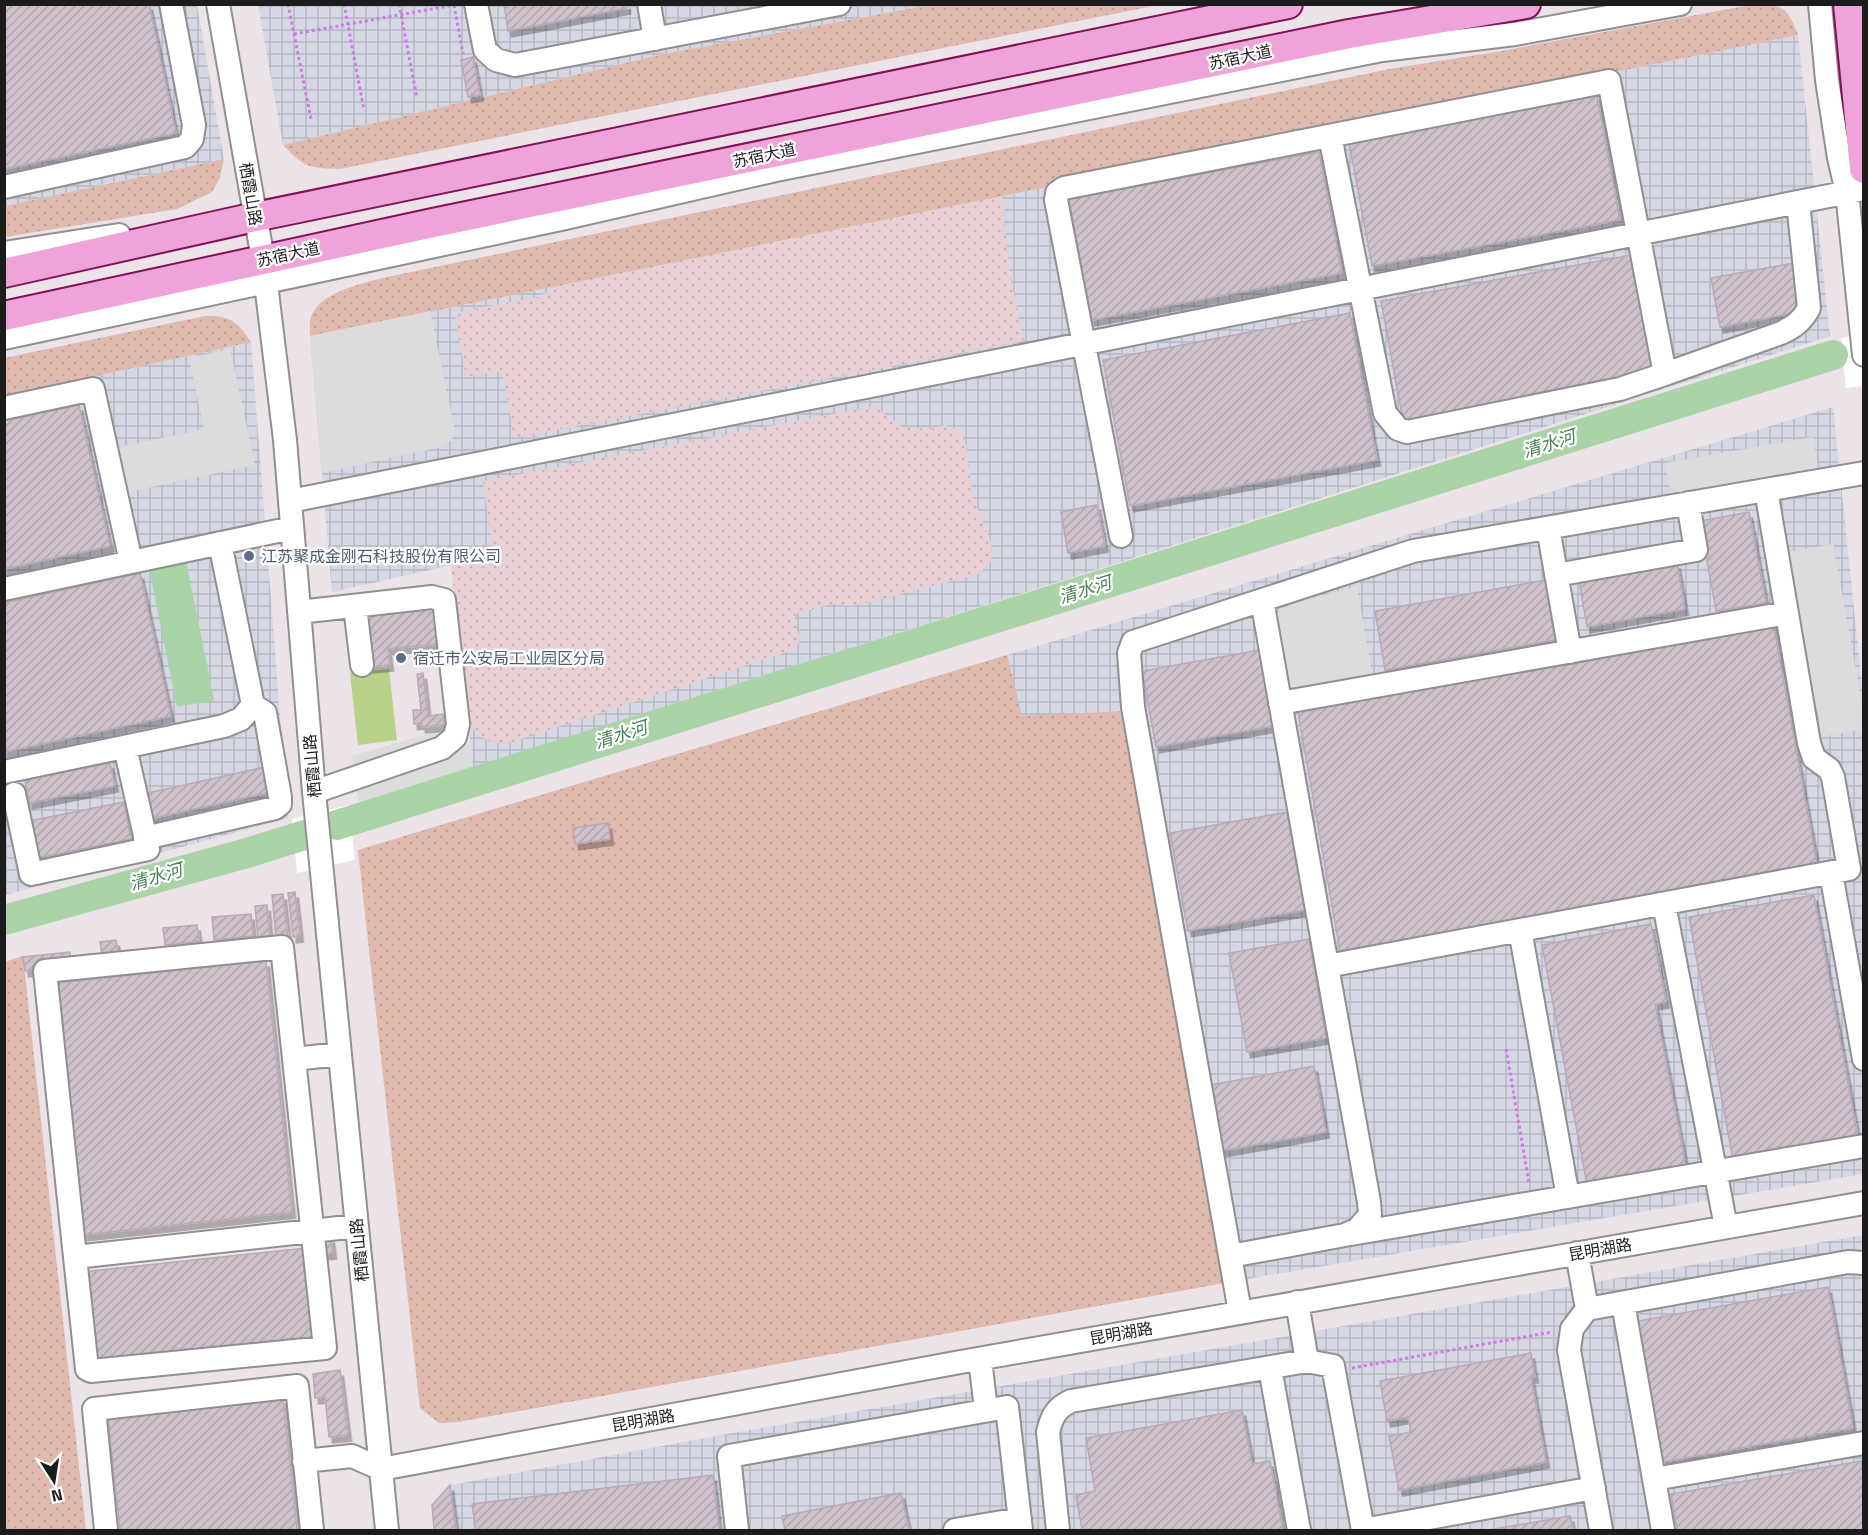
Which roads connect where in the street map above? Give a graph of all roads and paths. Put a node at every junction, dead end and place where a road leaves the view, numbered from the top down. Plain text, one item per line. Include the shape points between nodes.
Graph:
1 (171, 4) edge
2 (218, 4) edge
3 (288, 4) edge
4 (344, 4) edge
5 (399, 4) edge
6 (476, 4) edge
7 (649, 4) edge
8 (839, 4) edge
9 (1227, 4) edge
10 (1288, 4) edge
11 (1526, 4) edge
12 (1680, 4) edge
13 (1820, 4) edge
14 (1848, 4) edge
15 (454, 5) edge
16 (811, 7) edge
17 (401, 15) junction
18 (347, 25) junction
19 (294, 34) junction
20 (655, 39) junction
21 (463, 54) dead end
22 (417, 98) dead end
23 (364, 110) dead end
24 (311, 119) dead end
25 (1330, 136) junction
26 (1863, 169) edge
27 (4, 187) edge
28 (1855, 190) edge
29 (1798, 201) junction
30 (254, 211) junction
31 (1638, 233) junction
32 (4, 253) edge
33 (265, 270) junction
34 (4, 273) edge
35 (1360, 288) junction
36 (4, 316) edge
37 (4, 338) edge
38 (1084, 343) junction
39 (1863, 355) edge
40 (1665, 374) junction
41 (4, 408) edge
42 (1863, 473) edge
43 (1766, 490) junction
44 (290, 501) junction
45 (1688, 503) junction
46 (292, 528) junction
47 (1548, 528) junction
48 (1121, 537) dead end
49 (220, 543) junction
50 (131, 562) junction
51 (1556, 575) junction
52 (4, 589) edge
53 (1262, 600) junction
54 (355, 606) junction
55 (299, 612) junction
56 (1787, 613) junction
57 (1570, 652) junction
58 (362, 665) dead end
59 (1280, 703) junction
60 (253, 705) junction
61 (125, 747) junction
62 (4, 772) edge
63 (314, 792) junction
64 (14, 794) dead end
65 (145, 838) junction
66 (1831, 873) junction
67 (1664, 904) junction
68 (1520, 930) junction
69 (1327, 966) junction
70 (1506, 1049) dead end
71 (340, 1054) junction
72 (294, 1059) junction
73 (1863, 1059) edge
74 (1863, 1146) edge
75 (1715, 1172) junction
76 (1568, 1197) junction
77 (1533, 1203) junction
78 (1863, 1203) edge
79 (357, 1226) junction
80 (1726, 1227) junction
81 (312, 1231) junction
82 (1345, 1235) junction
83 (1577, 1253) junction
84 (1230, 1256) junction
85 (75, 1257) junction
86 (1863, 1263) edge
87 (1297, 1302) junction
88 (1623, 1303) junction
89 (1587, 1309) junction
90 (1240, 1312) junction
91 (1572, 1329) junction
92 (980, 1359) junction
93 (1307, 1361) junction
94 (1334, 1366) junction
95 (1270, 1368) junction
96 (986, 1410) junction
97 (1863, 1443) edge
98 (304, 1461) junction
99 (381, 1469) junction
100 (1654, 1479) junction
101 (1594, 1488) junction
102 (1021, 1525) edge
103 (106, 1530) edge
104 (312, 1530) edge
105 (387, 1530) edge
106 (737, 1530) edge
107 (961, 1530) edge
108 (1058, 1530) edge
109 (1299, 1530) edge
110 (1363, 1530) edge
111 (1602, 1530) edge
112 (1663, 1530) edge

1 - 27 street via 194,125 192,139 185,147
2 - 30 street, 栖霞山路
3 - 19 path
4 - 18 path
5 - 17 path
6 - 20 street via 485,51 496,60 515,65
7 - 20 street
8 - 16 street
9 - 30 street
10 - 30 main road
11 - 33 main road, 苏宿大道 via 1349,34
12 - 33 street via 1515,34 1382,50 776,170 561,219
13 - 28 street via 1839,158
14 - 26 main road
15 - 17 path
15 - 21 path
16 - 20 street
17 - 18 path
17 - 22 path
18 - 19 path
18 - 23 path
19 - 24 path
25 - 31 street via 1609,81
25 - 35 street
25 - 38 street via 1057,193
28 - 29 street
28 - 39 street
29 - 31 street
29 - 40 street via 1809,308 1803,319 1781,333
30 - 32 street
30 - 33 street, 栖霞山路
30 - 34 main road
31 - 35 street
31 - 40 street
33 - 36 main road, 苏宿大道
33 - 37 street
33 - 44 street, 栖霞山路
35 - 38 street
35 - 40 street via 1385,413 1398,429 1407,432 1620,389
38 - 44 street
38 - 48 street
41 - 50 street via 93,389
42 - 43 street
43 - 45 street
43 - 56 street
44 - 46 street, 栖霞山路
45 - 47 street
45 - 51 street via 1696,550
46 - 49 street
46 - 55 street, 栖霞山路
47 - 51 street
47 - 53 street via 1413,551
49 - 50 street
49 - 60 street
50 - 52 street
51 - 57 street
53 - 59 street
53 - 84 street via 1133,642 1129,653 1133,707
54 - 55 street
54 - 58 street
54 - 63 street via 432,597 444,600 457,730 451,742 442,748
55 - 63 street, 栖霞山路
56 - 57 street
56 - 66 street via 1809,743 1814,758 1833,777 1849,869
57 - 59 street
59 - 69 street
60 - 61 street via 241,719 224,726
60 - 65 street via 264,713 280,804
61 - 62 street
61 - 65 street
63 - 71 street, 栖霞山路
64 - 65 street via 31,874 147,849
66 - 67 street
66 - 73 street
67 - 68 street
67 - 75 street
68 - 69 street
68 - 76 street
69 - 82 street via 1370,1215 1358,1229
70 - 77 path
71 - 72 street
71 - 79 street, 栖霞山路
72 - 81 street
72 - 85 street via 282,947 45,971
74 - 75 street
75 - 76 street
75 - 80 street
76 - 77 street
77 - 82 street
78 - 80 street, 昆明湖路
79 - 81 street
79 - 99 street, 栖霞山路
80 - 83 street, 昆明湖路
81 - 85 street
81 - 85 street via 325,1348 91,1371 87,1369
82 - 84 street
83 - 87 street, 昆明湖路
83 - 89 street
84 - 90 street
86 - 88 street via 1848,1262
87 - 90 street, 昆明湖路
87 - 93 street
88 - 89 street
88 - 100 street
89 - 91 street
90 - 92 street, 昆明湖路
91 - 94 path via 1351,1368
91 - 101 street via 1569,1350
92 - 96 street
92 - 99 street, 昆明湖路
93 - 94 street
93 - 95 street
94 - 110 street
95 - 108 street via 1060,1406 1052,1416 1048,1432
95 - 109 street
96 - 102 street via 1007,1407
96 - 106 street via 729,1456
97 - 100 street
98 - 99 street via 351,1456
98 - 103 street via 297,1386 94,1409
98 - 104 street
99 - 105 street, 栖霞山路
100 - 112 street
101 - 110 street
101 - 111 street
102 - 107 street

